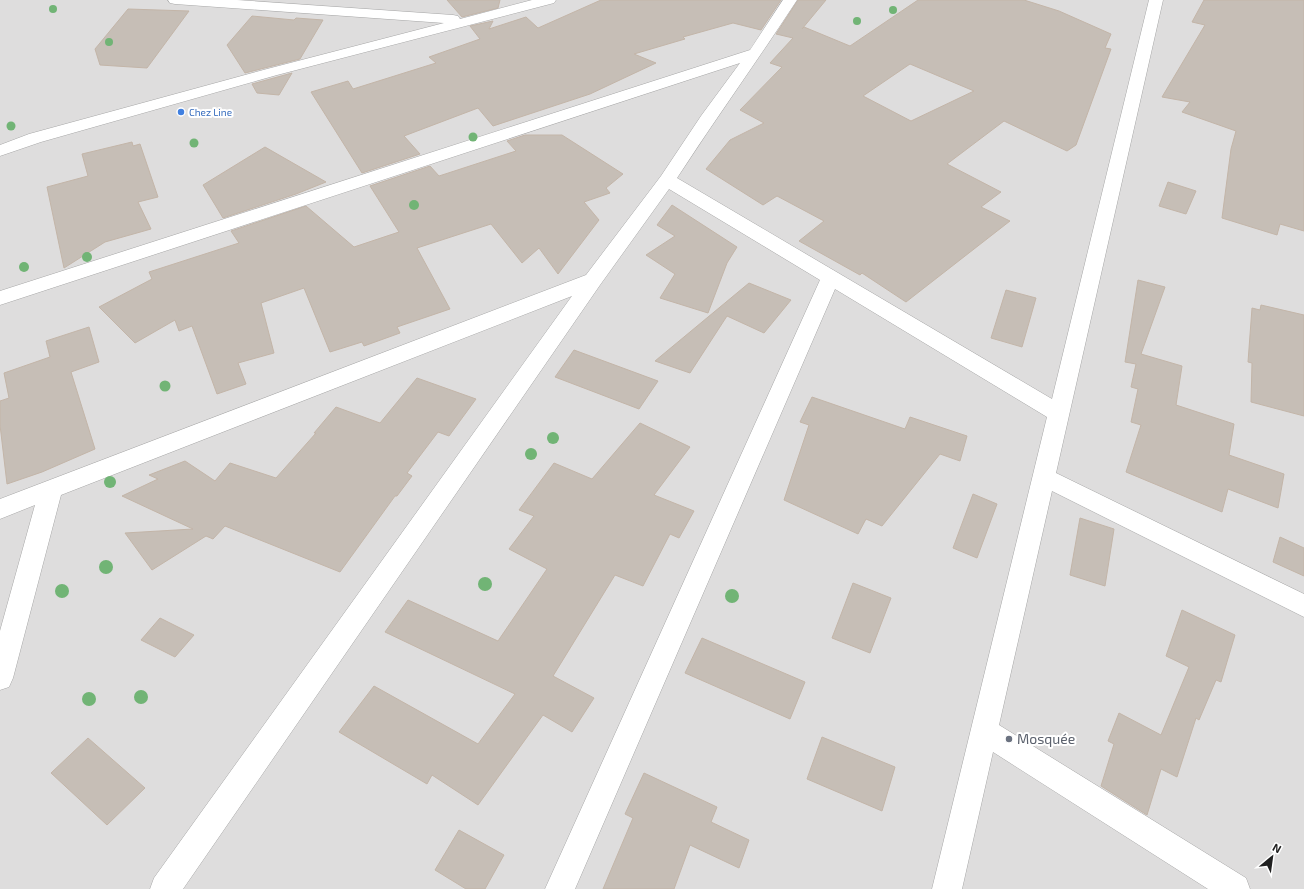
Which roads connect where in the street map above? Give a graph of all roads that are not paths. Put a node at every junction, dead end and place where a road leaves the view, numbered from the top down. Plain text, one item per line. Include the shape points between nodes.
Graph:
1 (175, 0) edge
2 (549, 0) edge
3 (790, 0) edge
4 (1156, 0) edge
5 (473, 20) junction
6 (755, 53) junction
7 (0, 138) edge
8 (35, 138) junction
9 (0, 151) edge
10 (667, 180) junction
11 (830, 278) junction
12 (593, 280) junction
13 (0, 298) edge
14 (1059, 414) junction
15 (1044, 477) junction
16 (51, 489) junction
17 (0, 509) edge
18 (1304, 606) edge
19 (0, 678) edge
20 (985, 731) junction
21 (165, 889) edge
22 (560, 889) edge
23 (948, 889) edge
24 (1235, 889) edge

1 - 5 street
2 - 5 street
3 - 6 street
4 - 14 street
5 - 8 street via 272,72
6 - 10 street
6 - 13 street
7 - 8 street
8 - 9 street
10 - 11 street
10 - 12 street
11 - 14 street
11 - 22 street
12 - 16 street
12 - 21 street
14 - 15 street
15 - 18 street
15 - 20 street
16 - 17 street
16 - 19 street
20 - 23 street
20 - 24 street

